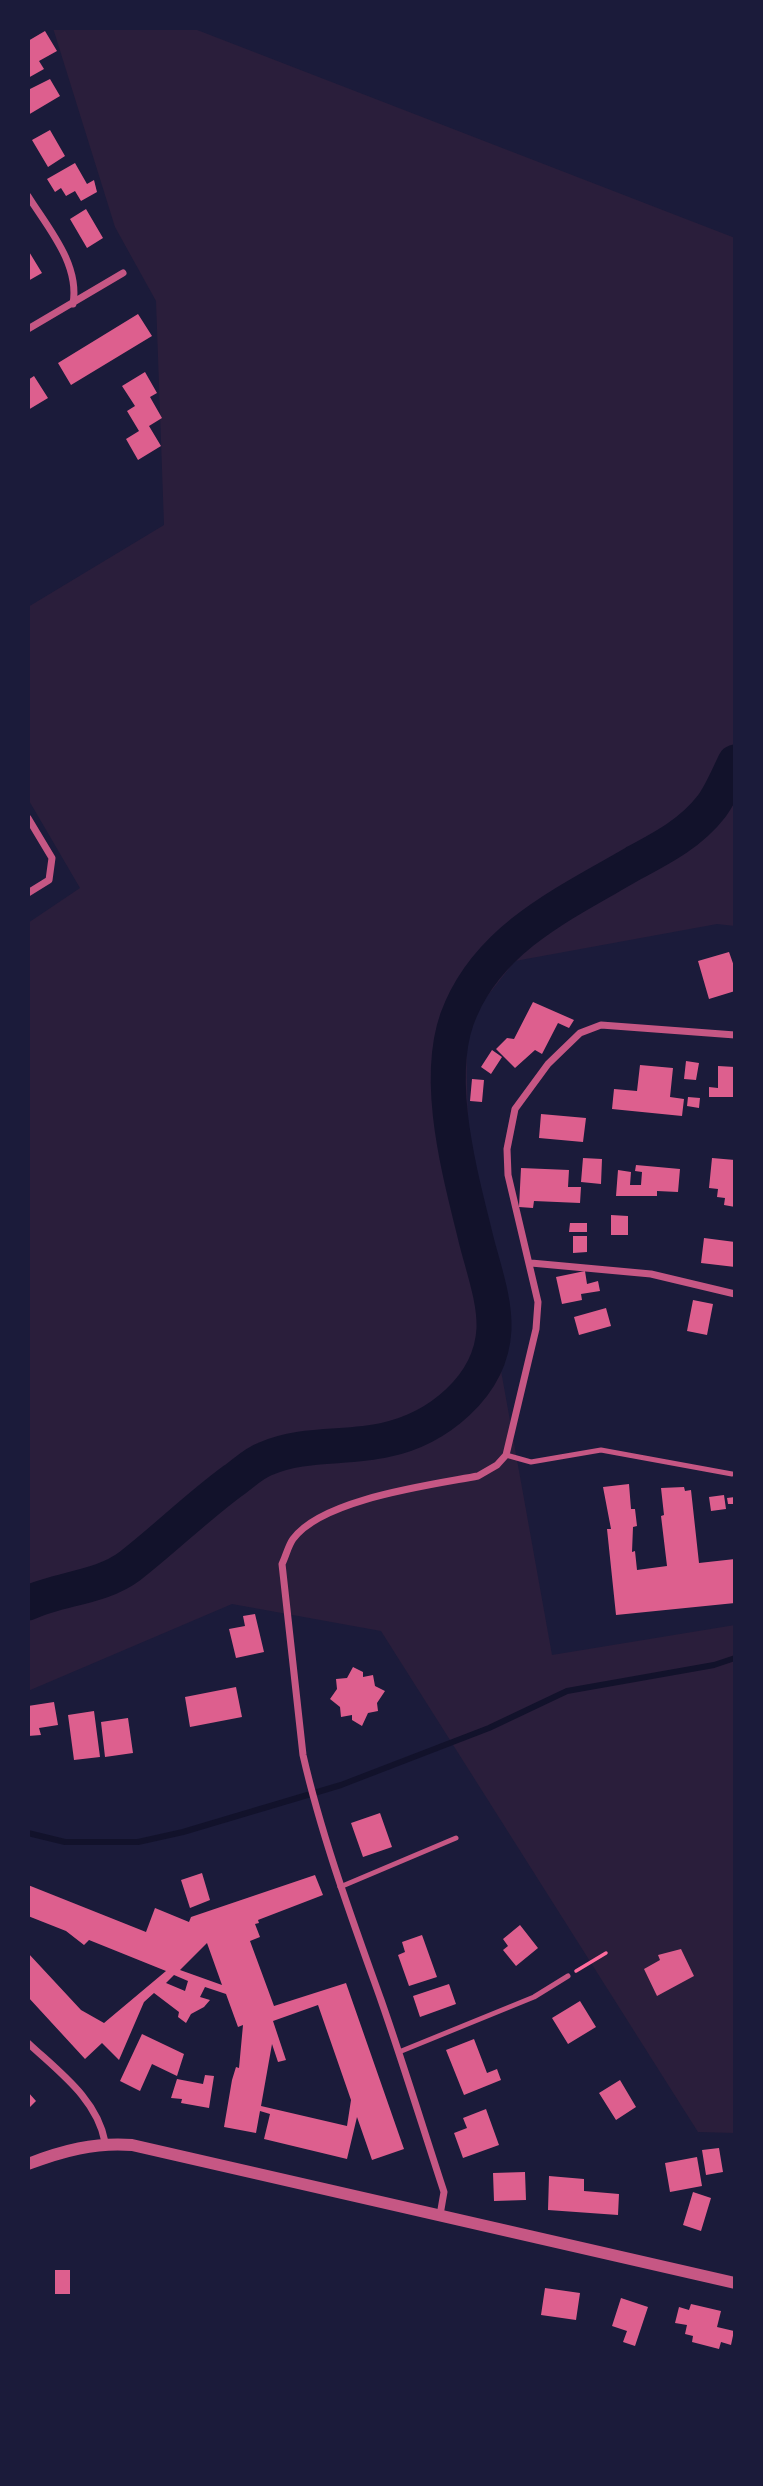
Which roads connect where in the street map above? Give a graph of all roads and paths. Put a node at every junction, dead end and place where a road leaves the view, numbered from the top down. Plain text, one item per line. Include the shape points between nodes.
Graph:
1 (28, 196) edge
2 (123, 273) dead end
3 (73, 304) junction
4 (28, 329) edge
5 (28, 818) edge
6 (28, 893) edge
7 (735, 1035) edge
8 (531, 1263) junction
9 (735, 1294) edge
10 (506, 1455) junction
11 (732, 1474) dead end
12 (456, 1838) dead end
13 (340, 1887) junction
14 (606, 1953) dead end
15 (568, 1976) joint
16 (28, 2043) edge
17 (399, 2052) junction
18 (105, 2143) junction
19 (28, 2165) edge
20 (440, 2215) junction
21 (735, 2283) edge

1 - 3 street via 68,263 76,286
2 - 3 street
3 - 4 street
5 - 6 street via 52,858 49,880
7 - 8 street via 601,1024 580,1033 548,1064 515,1110 507,1149 512,1198
8 - 9 street via 651,1274
8 - 10 street via 538,1302 536,1329
10 - 11 lane via 531,1462 601,1450
10 - 13 street via 478,1476 346,1505 314,1519 293,1539 282,1564 308,1779
12 - 13 lane
13 - 17 street
14 - 15 path
15 - 17 lane via 534,1997
16 - 18 street via 86,2098
17 - 20 street via 444,2192
18 - 19 street
18 - 20 street via 152,2149
20 - 21 street

